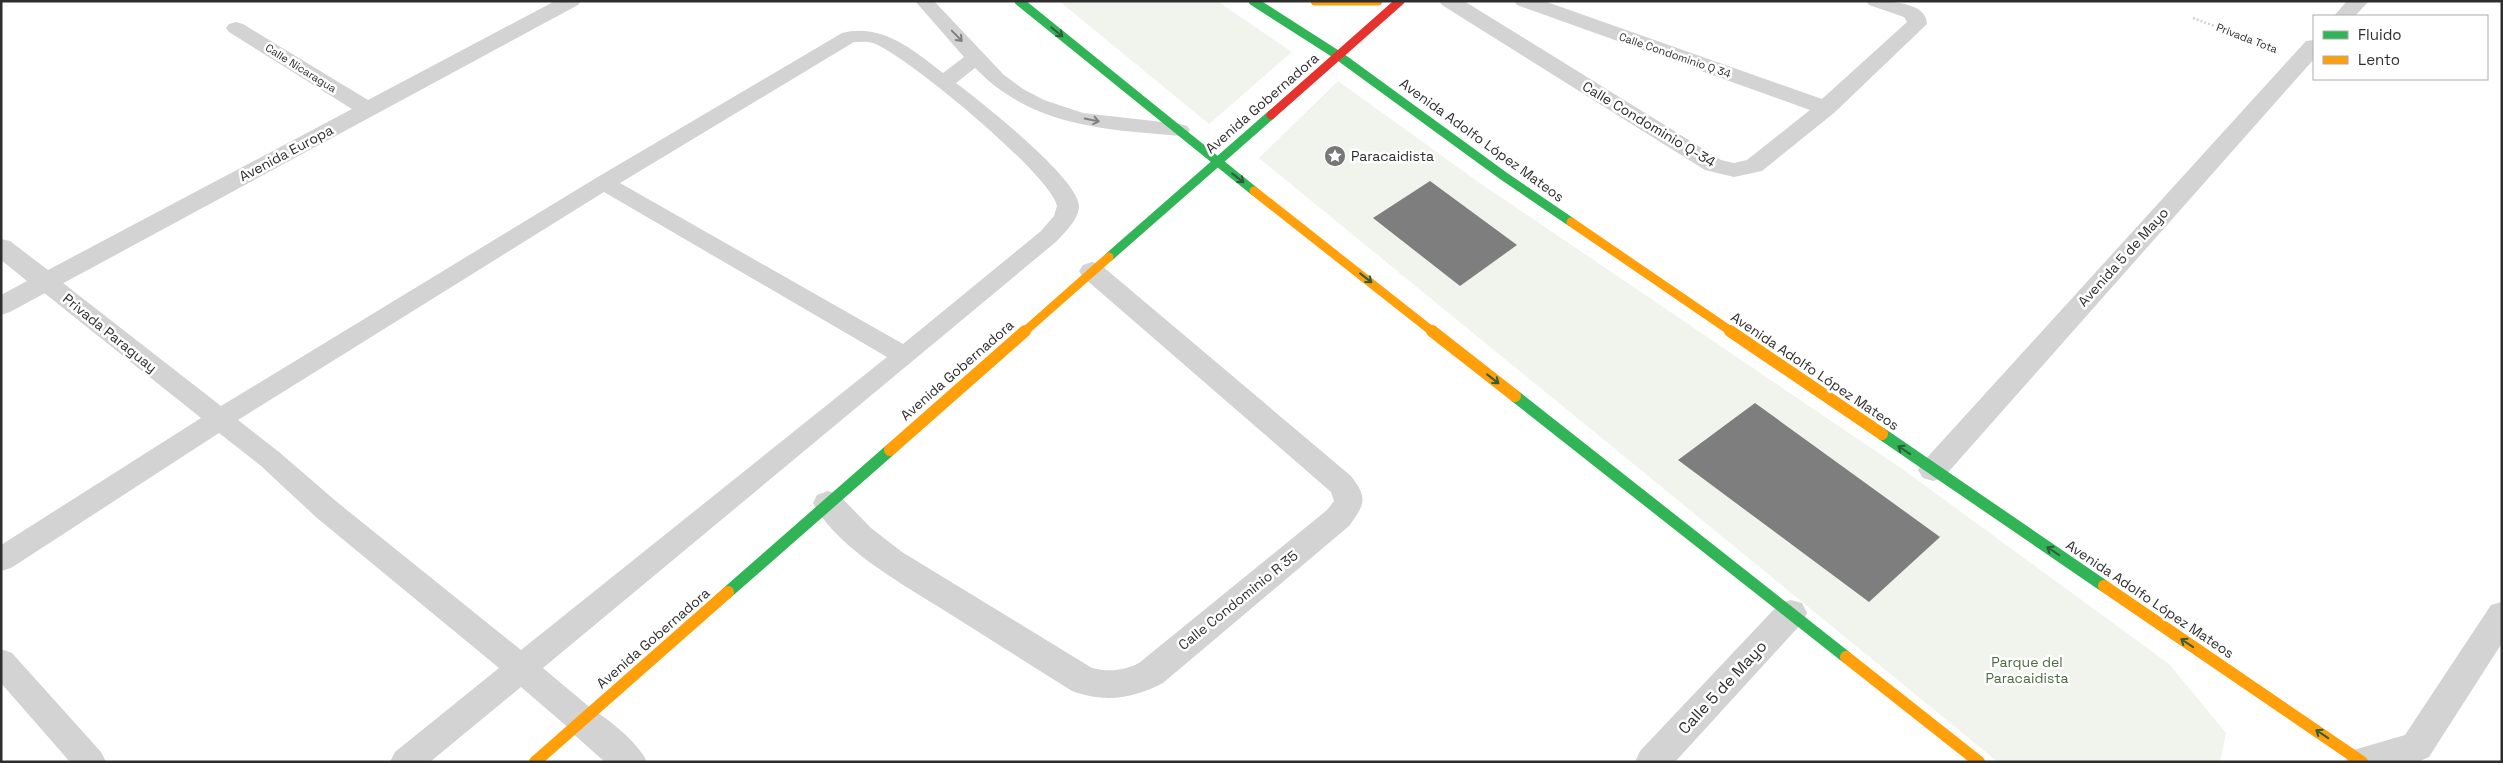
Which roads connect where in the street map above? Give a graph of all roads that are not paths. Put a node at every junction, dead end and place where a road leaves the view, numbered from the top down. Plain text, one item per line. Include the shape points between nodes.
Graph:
1 (571, 1) edge
2 (924, 1) edge
3 (1019, 1) edge
4 (1254, 1) edge
5 (1315, 1) edge
6 (1378, 1) edge
7 (1400, 1) edge
8 (1450, 1) edge
9 (1524, 1) edge
10 (1876, 1) edge
11 (2358, 1) edge
12 (2345, 15) edge
13 (236, 28) dead end
14 (2308, 53) edge
15 (1338, 56) junction
16 (977, 57) junction
17 (943, 83) junction
18 (1826, 108) junction
19 (367, 109) junction
20 (1180, 130) junction
21 (1217, 162) junction
22 (604, 183) junction
23 (1, 247) edge
24 (1092, 271) junction
25 (46, 282) junction
26 (1, 306) edge
27 (905, 356) junction
28 (220, 419) junction
29 (1933, 470) junction
30 (828, 503) junction
31 (1, 560) edge
32 (1791, 613) junction
33 (2502, 615) edge
34 (1, 662) edge
35 (521, 667) junction
36 (582, 720) junction
37 (90, 762) edge
38 (406, 762) edge
39 (535, 762) edge
40 (630, 762) edge
41 (1652, 762) edge
42 (1979, 762) edge
43 (2362, 762) edge

1 - 19 street, Avenida Europa
2 -> 16 lane
3 -> 20 main road
4 - 15 main road, Avenida Adolfo López Mateos
5 - 6 main road
7 - 15 main road, Avenida Gobernadora
8 - 18 street, Calle Condominio Q-34 via 1723,169 1744,170 1754,166
9 - 18 street, Calle Condominio Q 34
10 - 18 street, Calle Condominio Q-34 via 1911,13 1917,24
11 - 12 street
13 - 19 street, Calle Nicaragua
14 - 29 street, Avenida 5 de Mayo
15 - 21 main road, Avenida Gobernadora
29 -> 15 main road, Avenida Adolfo López Mateos via 1505,177
16 - 17 lane
16 -> 20 lane via 1014,92 1046,108 1098,121
17 - 22 lane via 881,40 871,36 849,37
17 - 27 lane via 1040,166 1064,193 1068,202 1067,213 1049,236
19 - 25 street, Avenida Europa
20 - 21 main road
21 - 24 main road, Avenida Gobernadora
21 -> 32 main road
22 - 27 lane
22 - 28 lane
23 - 25 street
24 - 30 main road, Avenida Gobernadora
24 - 30 street, Calle Condominio R 35 via 1341,484 1348,493 1349,503 1338,518 1151,672 1132,684 1113,686 1084,680 891,561 860,537
25 - 26 street, Avenida Europa
25 - 28 lane, Privada Paraguay
27 - 35 lane
28 - 31 lane
28 - 35 lane, Privada Paraguay
43 -> 29 main road, Avenida Adolfo López Mateos
30 - 36 main road, Avenida Gobernadora
32 - 41 street, Calle 5 de Mayo
32 - 42 main road
33 - 43 street via 2417,746 2392,756
34 - 37 lane
35 - 36 lane, Privada Paraguay
35 - 38 lane
36 - 39 main road, Avenida Gobernadora
36 - 40 street

